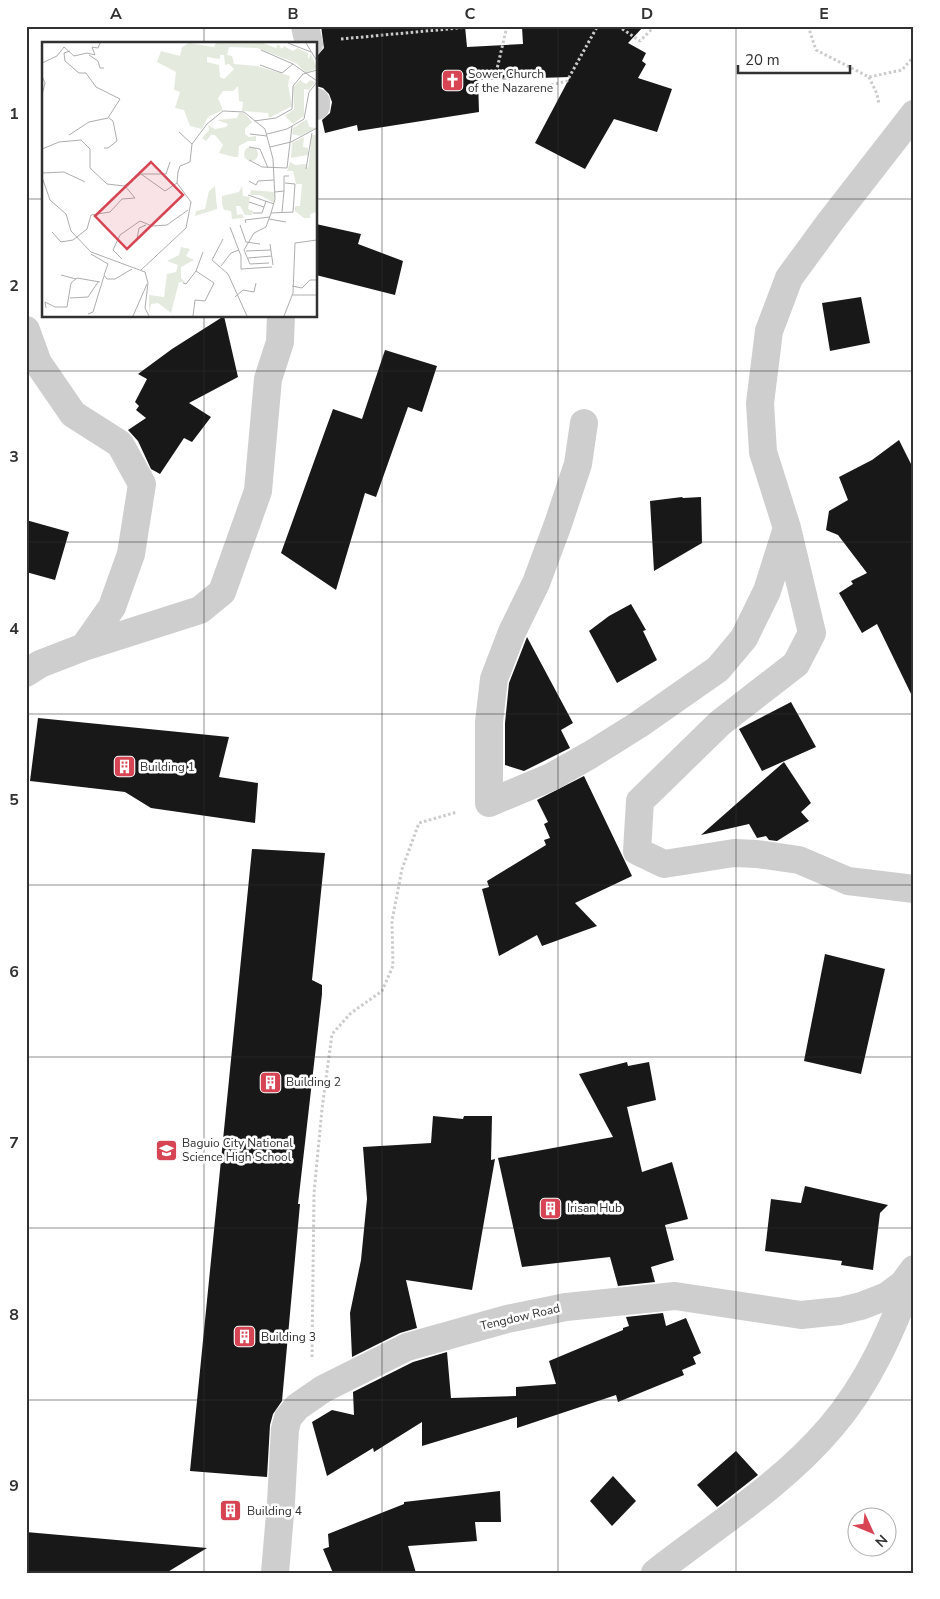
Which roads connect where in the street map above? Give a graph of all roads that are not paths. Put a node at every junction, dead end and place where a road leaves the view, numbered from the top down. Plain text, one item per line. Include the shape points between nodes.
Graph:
1 (914, 114) edge
2 (281, 318) edge
3 (26, 330) edge
4 (584, 423) dead end
5 (788, 528) junction
6 (84, 647) junction
7 (26, 673) edge
8 (914, 888) edge
9 (914, 1269) edge
10 (275, 1573) edge
11 (656, 1573) edge

1 - 5 street via 789,278 769,331 760,403 763,452
2 - 6 street via 280,342 268,379 258,490 222,592 200,610
3 - 6 street via 38,363 72,414 120,444 142,484 131,554 122,581 112,607
4 - 5 street via 578,464 558,524 494,679 489,722 489,803 551,777 590,755 718,669 744,638 767,590
5 - 8 street via 812,633 796,664 720,723 640,801 637,851 664,864 734,853 757,854 799,860 848,881
6 - 7 street
9 - 10 street, Tengdow Road via 903,1284 887,1296 840,1311 801,1315 676,1296 537,1312 407,1347 323,1389 297,1407 288,1418 284,1429 282,1502
9 - 11 street, Tengdow Road via 887,1338 866,1378 832,1426 791,1467

